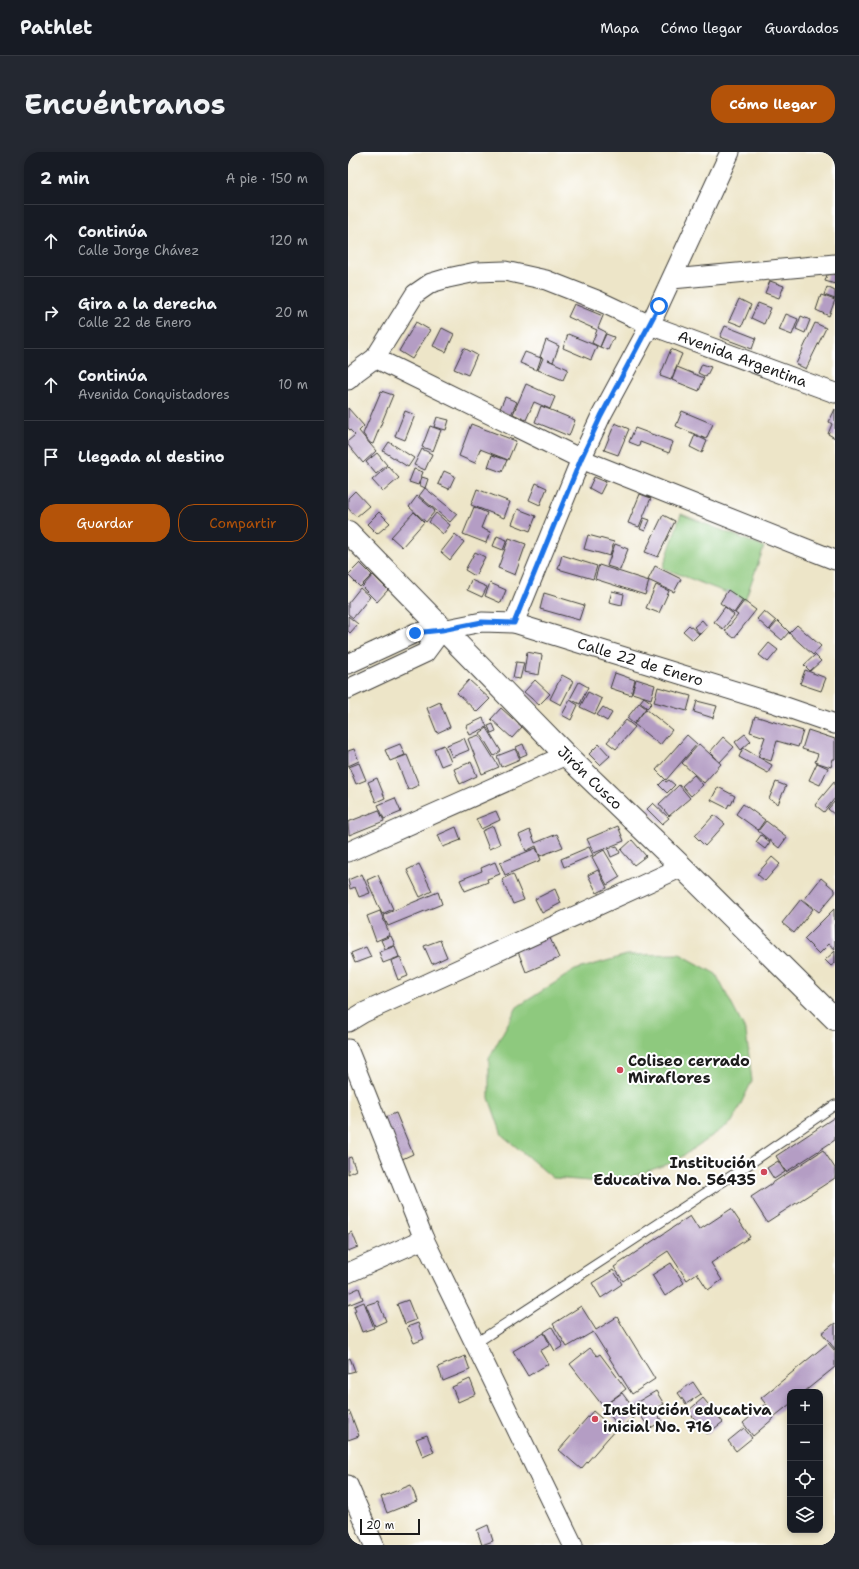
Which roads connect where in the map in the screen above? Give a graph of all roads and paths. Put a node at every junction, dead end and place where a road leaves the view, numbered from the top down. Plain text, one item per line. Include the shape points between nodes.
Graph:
1 (730, 152) edge
2 (835, 264) edge
3 (672, 279) junction
4 (650, 325) junction
5 (376, 358) junction
6 (348, 380) edge
7 (835, 393) edge
8 (581, 459) junction
9 (348, 532) edge
10 (835, 560) edge
11 (514, 623) junction
12 (442, 630) junction
13 (348, 664) edge
14 (348, 689) edge
15 (835, 724) edge
16 (566, 755) junction
17 (348, 852) edge
18 (682, 868) junction
19 (835, 1019) edge
20 (348, 1022) edge
21 (348, 1049) edge
22 (835, 1106) edge
23 (424, 1239) junction
24 (348, 1273) edge
25 (476, 1343) junction
26 (348, 1485) edge
27 (374, 1545) edge
28 (573, 1545) edge

1 - 3 street
2 - 3 street
3 - 4 street
4 - 5 street, Avenida Argentina via 546,280 505,271 476,272 431,283 415,294
4 - 7 street, Avenida Argentina
4 - 8 street
5 - 6 street
5 - 8 street
8 - 10 street
8 - 11 street
9 - 12 street, Jirón Cusco
11 - 12 street, Calle 22 de Enero via 482,622
11 - 15 street, Calle 22 de Enero
12 - 13 street, Calle 22 de Enero via 415,633
12 - 14 street via 425,653
12 - 16 street, Jirón Cusco
16 - 17 street
16 - 18 street, Jirón Cusco
18 - 19 street, Jirón Cusco
18 - 20 street
21 - 23 street
22 - 25 lane
23 - 24 street
23 - 25 street
25 - 28 street
26 - 27 street

